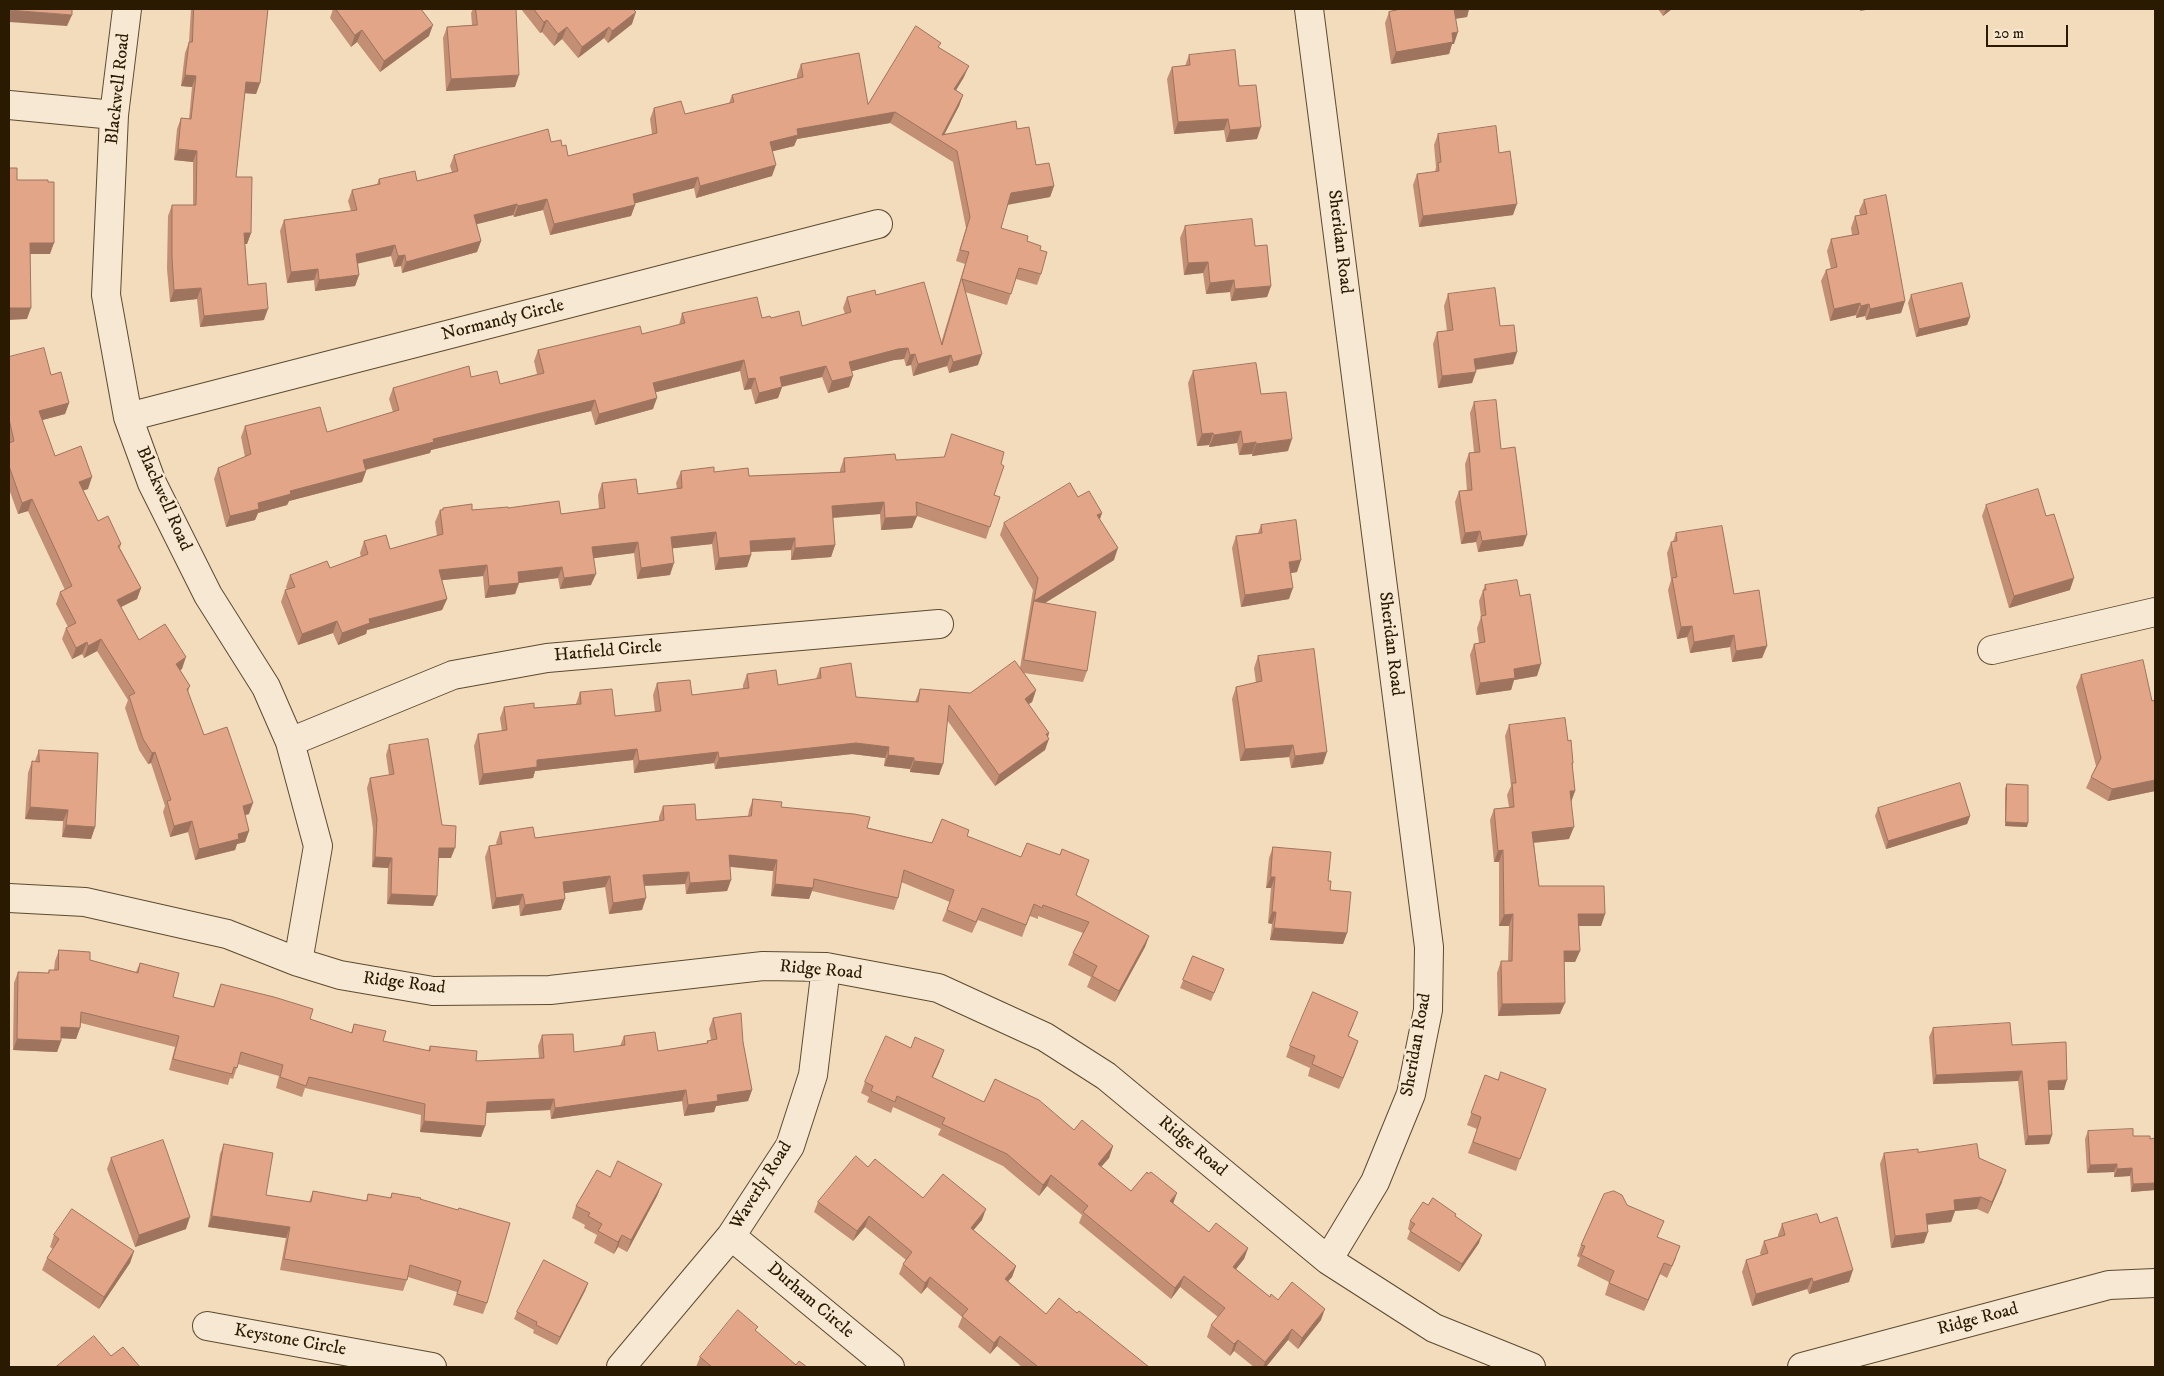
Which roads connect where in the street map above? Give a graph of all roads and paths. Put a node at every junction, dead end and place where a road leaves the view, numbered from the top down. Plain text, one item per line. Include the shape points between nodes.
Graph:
1 (128, 9) edge
2 (1309, 9) edge
3 (9, 105) edge
4 (114, 115) junction
5 (878, 224) dead end
6 (128, 417) junction
7 (2155, 612) edge
8 (939, 624) dead end
9 (1992, 650) dead end
10 (290, 742) junction
11 (9, 898) edge
12 (298, 962) junction
13 (826, 967) junction
14 (731, 1236) junction
15 (1328, 1260) junction
16 (2155, 1283) edge
17 (207, 1326) dead end
18 (1856, 1361) edge
19 (432, 1367) edge
20 (621, 1367) edge
21 (890, 1367) edge
22 (1531, 1367) edge
23 (1802, 1367) edge

1 - 4 street, Blackwell Road
2 - 15 street, Sheridan Road via 1429,947 1428,1010 1411,1094 1375,1182
3 - 4 street
4 - 6 street, Blackwell Road via 106,295
5 - 6 street, Normandy Circle
6 - 10 street, Blackwell Road via 152,483 208,595 266,687
7 - 9 street
8 - 10 street, Hatfield Circle via 547,658 491,668 453,675
10 - 12 street, Blackwell Road via 318,846
11 - 12 street, Ridge Road via 85,902 227,934
12 - 13 street, Ridge Road via 340,976 433,991 550,990 763,966
13 - 14 street, Waverly Road via 813,1075 790,1146
13 - 15 street, Ridge Road via 938,988 1045,1037 1106,1076
14 - 20 street, Waverly Road
14 - 21 street, Durham Circle
15 - 22 street, Ridge Road via 1434,1328
16 - 18 street, Ridge Road via 2109,1285
17 - 19 street, Keystone Circle
18 - 23 street, Ridge Road

